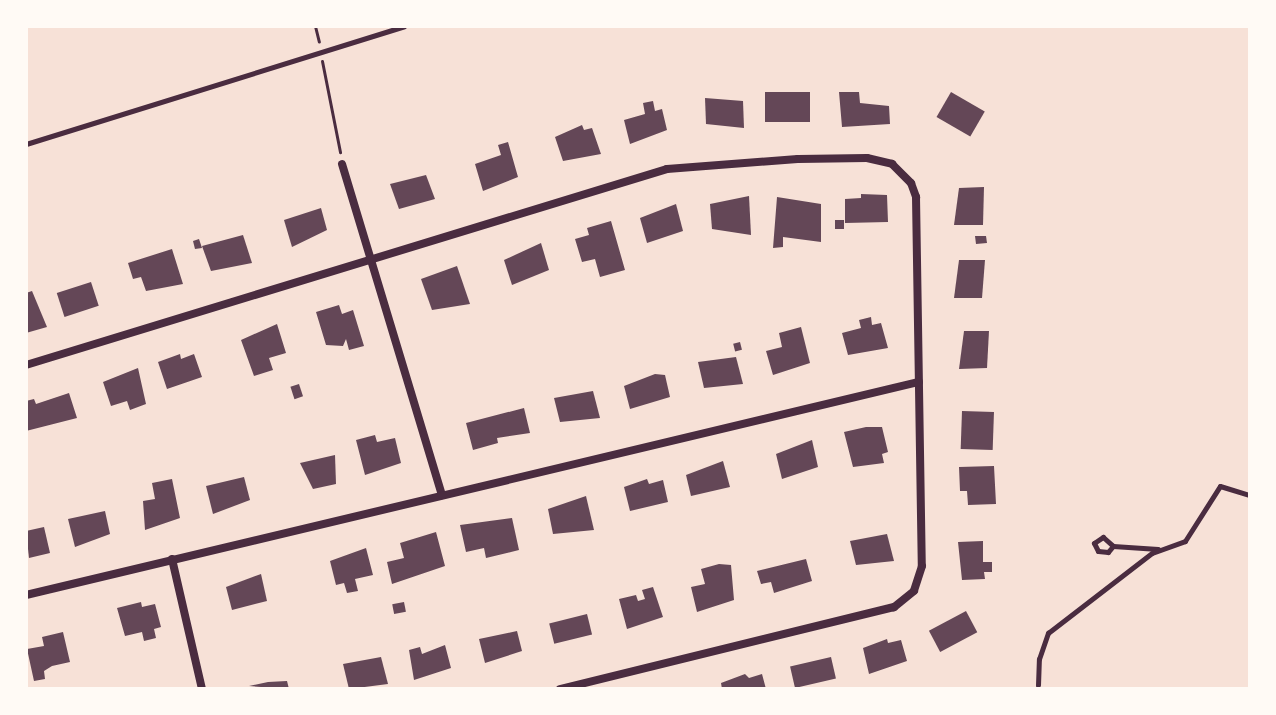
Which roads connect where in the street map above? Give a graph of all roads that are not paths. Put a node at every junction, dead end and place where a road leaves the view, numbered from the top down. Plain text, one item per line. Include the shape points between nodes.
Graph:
1 (404, 26) edge
2 (26, 144) edge
3 (342, 162) road end
4 (371, 258) junction
5 (26, 365) edge
6 (919, 382) junction
7 (442, 495) junction
8 (1250, 495) edge
9 (1113, 546) dead end
10 (1163, 549) junction
11 (172, 559) junction
12 (26, 595) edge
13 (1038, 685) dead end
14 (202, 689) edge
15 (560, 689) edge

1 - 2 lane
3 - 4 street
4 - 5 street
4 - 6 street via 635,177 701,164 880,160 903,171 916,197
4 - 7 street
6 - 7 street
6 - 15 street via 922,566 915,589 894,607
7 - 11 street
8 - 10 lane via 1220,486 1185,541
9 - 10 lane
10 - 13 lane via 1048,633
11 - 12 street
11 - 14 street

